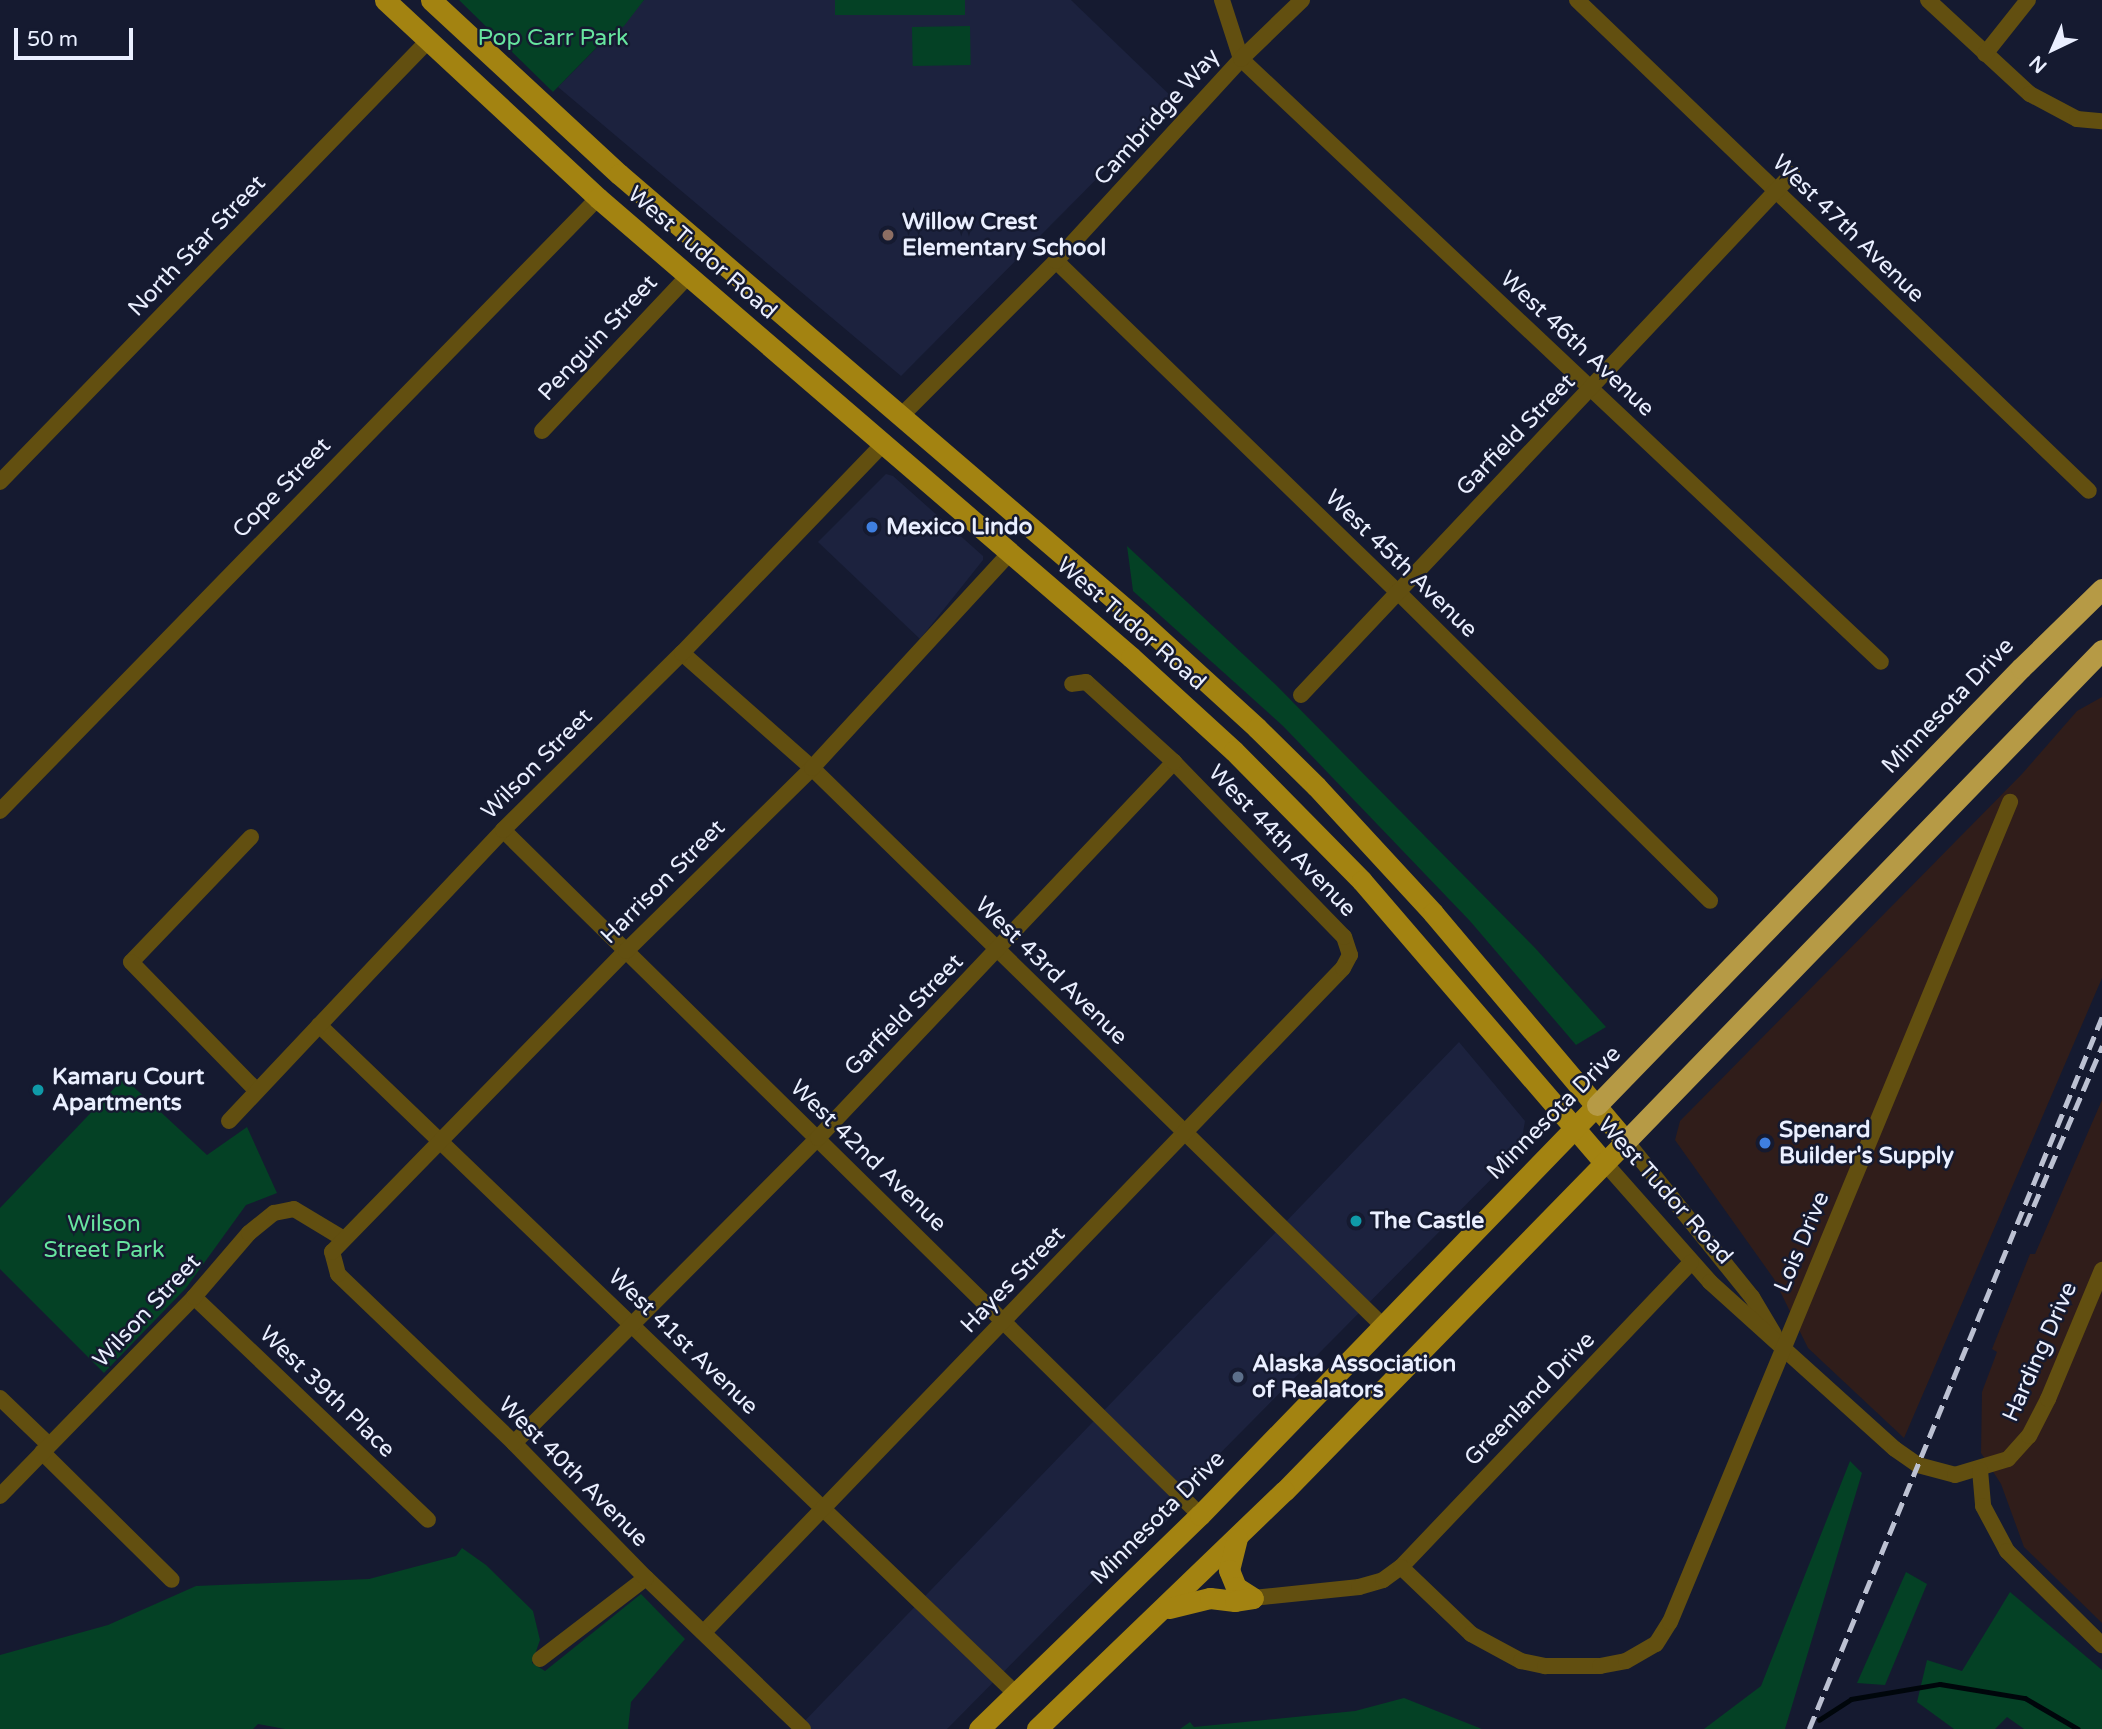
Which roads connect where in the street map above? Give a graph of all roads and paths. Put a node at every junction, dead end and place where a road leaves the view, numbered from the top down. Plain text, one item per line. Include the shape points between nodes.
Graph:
1 (385, 0) edge
2 (431, 0) edge
3 (1222, 0) edge
4 (1302, 0) edge
5 (1577, 0) edge
6 (1928, 0) edge
7 (2028, 0) edge
8 (428, 41) junction
9 (1985, 54) junction
10 (1241, 59) junction
11 (2102, 121) edge
12 (1793, 174) dead end
13 (1777, 193) junction
14 (598, 198) junction
15 (1056, 261) junction
16 (688, 276) junction
17 (757, 336) junction
18 (1592, 389) junction
19 (900, 417) junction
20 (542, 431) dead end
21 (883, 444) junction
22 (0, 482) edge
23 (2089, 491) dead end
24 (1026, 524) junction
25 (1010, 553) junction
26 (2102, 589) edge
27 (1398, 592) junction
28 (2102, 650) edge
29 (682, 653) junction
30 (1881, 662) dead end
31 (1072, 684) dead end
32 (1301, 695) dead end
33 (1174, 762) junction
34 (812, 768) junction
35 (2010, 802) dead end
36 (0, 811) edge
37 (503, 830) junction
38 (251, 837) dead end
39 (1710, 901) dead end
40 (997, 950) junction
41 (626, 951) junction
42 (1350, 955) joint
43 (319, 1025) junction
44 (256, 1090) junction
45 (1597, 1105) junction
46 (229, 1121) dead end
47 (1574, 1128) junction
48 (1184, 1133) junction
49 (818, 1138) junction
50 (1626, 1141) junction
51 (440, 1142) junction
52 (1604, 1162) junction
53 (342, 1238) junction
54 (1691, 1263) junction
55 (2102, 1270) edge
56 (194, 1297) junction
57 (1005, 1322) junction
58 (632, 1324) junction
59 (1383, 1326) junction
60 (1783, 1348) junction
61 (0, 1398) edge
62 (514, 1443) junction
63 (46, 1449) junction
64 (1980, 1470) junction
65 (0, 1496) edge
66 (823, 1508) junction
67 (1200, 1515) junction
68 (428, 1520) dead end
69 (1237, 1538) junction
70 (1401, 1567) junction
71 (646, 1578) junction
72 (172, 1580) dead end
73 (1253, 1598) junction
74 (1165, 1609) junction
75 (705, 1632) junction
76 (2102, 1645) edge
77 (540, 1659) dead end
78 (1015, 1693) junction
79 (803, 1729) edge
80 (979, 1729) edge
81 (1037, 1729) edge

1 - 8 main road, West Tudor Road
2 - 19 main road, West Tudor Road via 619,174
3 - 10 street
4 - 10 street, Cambridge Way
5 - 13 street, West 47th Avenue
6 - 9 street
7 - 9 street
8 - 14 main road, West Tudor Road
8 - 22 street, North Star Street
9 - 11 street via 2030,94 2077,119
10 - 15 street, Cambridge Way
10 - 18 street, West 46th Avenue
12 - 13 street, Garfield Street
13 - 18 street, Garfield Street
13 - 23 street, West 47th Avenue
14 - 16 main road, West Tudor Road
14 - 36 street, Cope Street
15 - 19 street, Cambridge Way
15 - 27 street, West 45th Avenue
16 - 17 main road, West Tudor Road
16 - 20 street, Penguin Street
17 - 19 main road via 780,335 799,345 882,415
17 - 21 main road, West Tudor Road
18 - 27 street, Garfield Street
18 - 30 street, West 46th Avenue
19 - 24 main road, West Tudor Road
21 - 24 main road via 899,437 933,456 1008,521
21 - 25 main road, West Tudor Road
21 - 29 street, Wilson Street
24 - 45 main road, West Tudor Road via 1215,688 1317,786
25 - 34 street, Harrison Street
25 - 47 main road, West Tudor Road via 1141,665 1280,796 1362,881
26 - 45 highway, Minnesota Drive
27 - 32 street, Garfield Street
27 - 39 street, West 45th Avenue
28 - 50 highway
29 - 34 street, West 43rd Avenue
29 - 37 street, Wilson Street
31 - 33 street, West 44th Avenue via 1086,682
33 - 40 street, Garfield Street
33 - 42 street, West 44th Avenue via 1344,937
34 - 40 street, West 43rd Avenue
34 - 41 street, Harrison Street
35 - 60 street, Lois Drive
37 - 41 street, West 42nd Avenue
37 - 43 street, Wilson Street
38 - 44 street via 131,962
40 - 48 street, West 43rd Avenue
40 - 49 street, Garfield Street
41 - 49 street, West 42nd Avenue
41 - 51 street, Harrison Street
42 - 48 street, Hayes Street via 1343,968
43 - 44 street, Wilson Street
43 - 51 street, West 41st Avenue
44 - 46 street, Wilson Street
45 - 47 main road, Minnesota Drive
45 - 50 main road, West Tudor Road
47 - 52 main road, West Tudor Road
47 - 59 main road, Minnesota Drive
48 - 57 street, Hayes Street
48 - 59 street, West 43rd Avenue
49 - 57 street, West 42nd Avenue
49 - 58 street, Garfield Street
50 - 52 main road
50 - 60 street, West Tudor Road via 1752,1297
51 - 53 street, Harrison Street
51 - 58 street, West 41st Avenue
52 - 54 street, West Tudor Road
52 - 69 main road
53 - 56 street, Wilson Street via 294,1209 274,1213 249,1233
53 - 62 street, West 40th Avenue via 332,1252 338,1274
54 - 60 street, West Tudor Road
54 - 70 street, Greenland Drive
55 - 64 street, Harding Drive via 2029,1436 2008,1459
56 - 63 street, Wilson Street
56 - 68 street, West 39th Place
57 - 66 street, Hayes Street
57 - 67 street, West 42nd Avenue
58 - 62 street, Garfield Street
58 - 66 street, West 41st Avenue
59 - 67 main road, Minnesota Drive
60 - 64 street, West Tudor Road via 1918,1465 1955,1475
60 - 70 street, Lois Drive via 1670,1622 1656,1644 1626,1661 1572,1667 1521,1661 1471,1634
61 - 63 street
62 - 71 street, West 40th Avenue
63 - 65 street, Wilson Street
63 - 72 street
64 - 76 street via 1983,1506 2007,1551
66 - 75 street, Hayes Street
66 - 78 street, West 41st Avenue
67 - 78 main road, Minnesota Drive
69 - 73 main road via 1231,1580
69 - 74 main road
70 - 73 street, Greenland Drive via 1383,1580 1359,1587
71 - 75 street, West 40th Avenue
71 - 77 street
73 - 74 main road via 1210,1598
74 - 81 main road
75 - 79 street, West 40th Avenue
78 - 80 main road, Minnesota Drive

